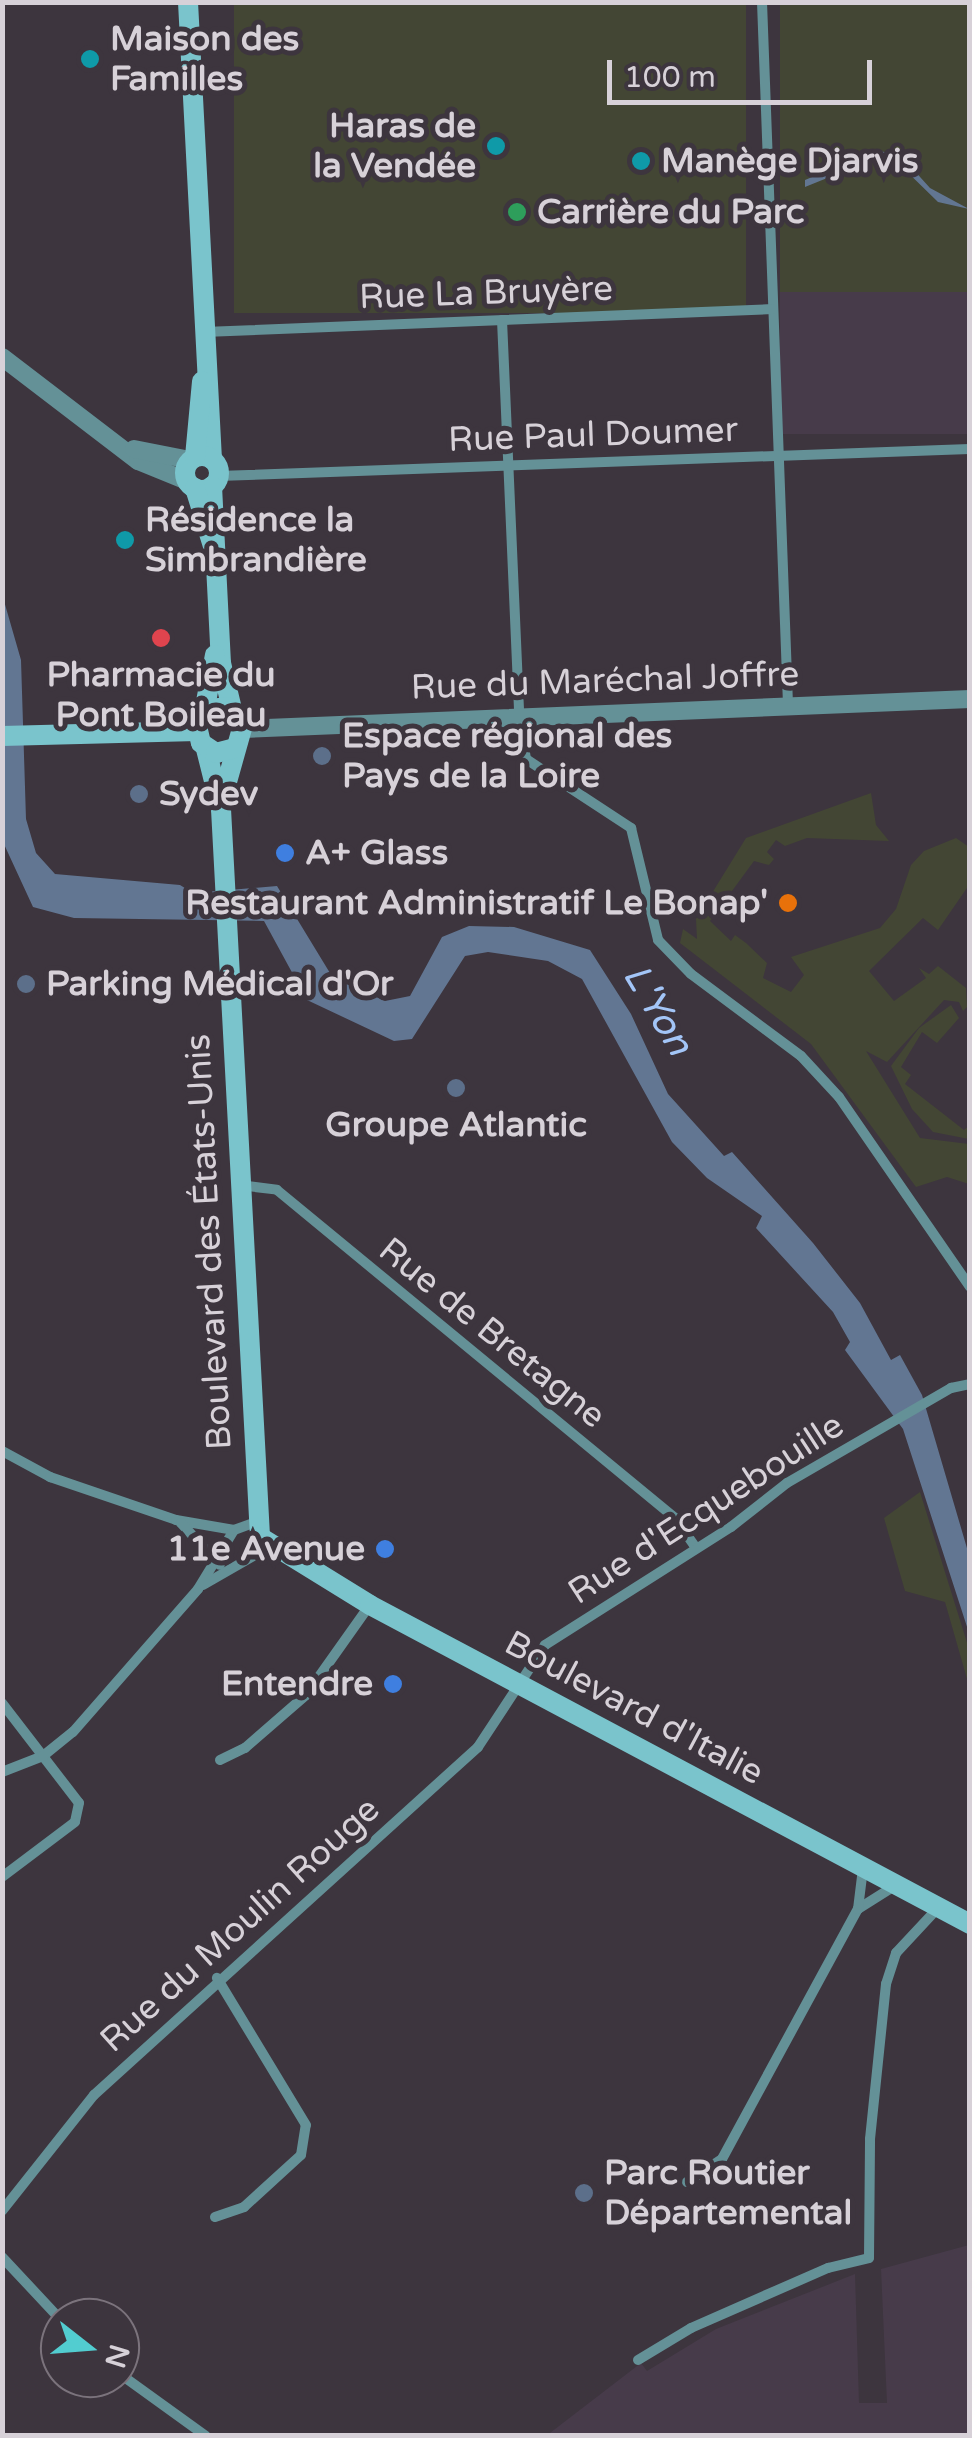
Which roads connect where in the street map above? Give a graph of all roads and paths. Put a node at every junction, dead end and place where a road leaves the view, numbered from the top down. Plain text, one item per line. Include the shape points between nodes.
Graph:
1 (188, 2) edge
2 (762, 2) edge
3 (773, 309) junction
4 (502, 320) junction
5 (202, 332) junction
6 (2, 357) edge
7 (970, 449) edge
8 (779, 456) junction
9 (506, 468) junction
10 (201, 473) junction
11 (218, 618) junction
12 (970, 699) edge
13 (788, 706) junction
14 (232, 710) junction
15 (519, 717) junction
16 (202, 730) junction
17 (2, 736) edge
18 (239, 738) junction
19 (222, 809) junction
20 (240, 1185) junction
21 (970, 1287) edge
22 (970, 1384) edge
23 (2, 1451) edge
24 (176, 1520) junction
25 (256, 1522) junction
26 (234, 1530) junction
27 (269, 1547) junction
28 (695, 1547) junction
29 (220, 1565) junction
30 (370, 1605) junction
31 (522, 1686) junction
32 (2, 1703) edge
33 (44, 1756) junction
34 (220, 1760) dead end
35 (2, 1772) edge
36 (864, 1867) junction
37 (2, 1878) edge
38 (897, 1885) junction
39 (938, 1907) junction
40 (858, 1908) junction
41 (970, 1924) edge
42 (217, 1978) junction
43 (687, 2182) dead end
44 (2, 2211) edge
45 (216, 2217) dead end
46 (2, 2257) edge
47 (40, 2298) edge
48 (638, 2360) dead end
49 (140, 2388) edge
50 (206, 2436) edge

1 - 5 main road
2 - 3 street
3 - 4 street, Rue La Bruyère
3 - 8 street
4 - 5 street, Rue La Bruyère
4 - 9 street
5 - 10 main road via 212,405
6 - 10 street via 124,446
7 - 8 street, Rue Paul Doumer
8 - 9 street, Rue Paul Doumer
8 - 13 street
9 - 10 street, Rue Paul Doumer
9 - 15 street
10 - 11 main road
11 - 14 main road
11 - 16 main road
12 - 13 street, Rue du Maréchal Joffre
13 - 15 street, Rue du Maréchal Joffre
14 - 16 main road
14 - 18 main road
15 - 18 street, Rue du Maréchal Joffre
15 - 21 street via 526,759 631,828 658,940 691,974 801,1056 839,1097
16 - 17 main road
16 - 18 main road
16 - 19 main road
18 - 19 main road
19 - 20 main road, Boulevard des États-Unis
20 - 25 main road, Boulevard des États-Unis
20 - 28 street, Rue de Bretagne via 277,1190 675,1518
22 - 28 street, Rue d'Ecquebouille via 787,1482
23 - 24 street via 50,1477
24 - 26 street
24 - 29 street
25 - 26 street
25 - 27 main road, Boulevard des États-Unis
26 - 29 street
27 - 29 street
27 - 30 main road, Boulevard d'Italie
28 - 31 street, Rue d'Ecquebouille via 544,1645
29 - 33 street via 74,1732
30 - 31 main road, Boulevard d'Italie
30 - 34 street via 306,1695 245,1748
31 - 36 main road, Boulevard d'Italie
31 - 42 street, Rue du Moulin Rouge via 478,1747
32 - 33 street
33 - 35 street
33 - 37 street via 79,1804 76,1822
36 - 38 main road, Boulevard d'Italie
36 - 40 street
38 - 39 main road, Boulevard d'Italie
38 - 40 street
39 - 41 main road, Boulevard d'Italie
39 - 48 street via 896,1954 886,1984 870,2139 869,2258 828,2268 691,2328
40 - 43 street via 722,2159
42 - 44 street, Rue du Moulin Rouge via 94,2096
42 - 45 street via 306,2126 301,2155 244,2207
46 - 47 street
49 - 50 street

